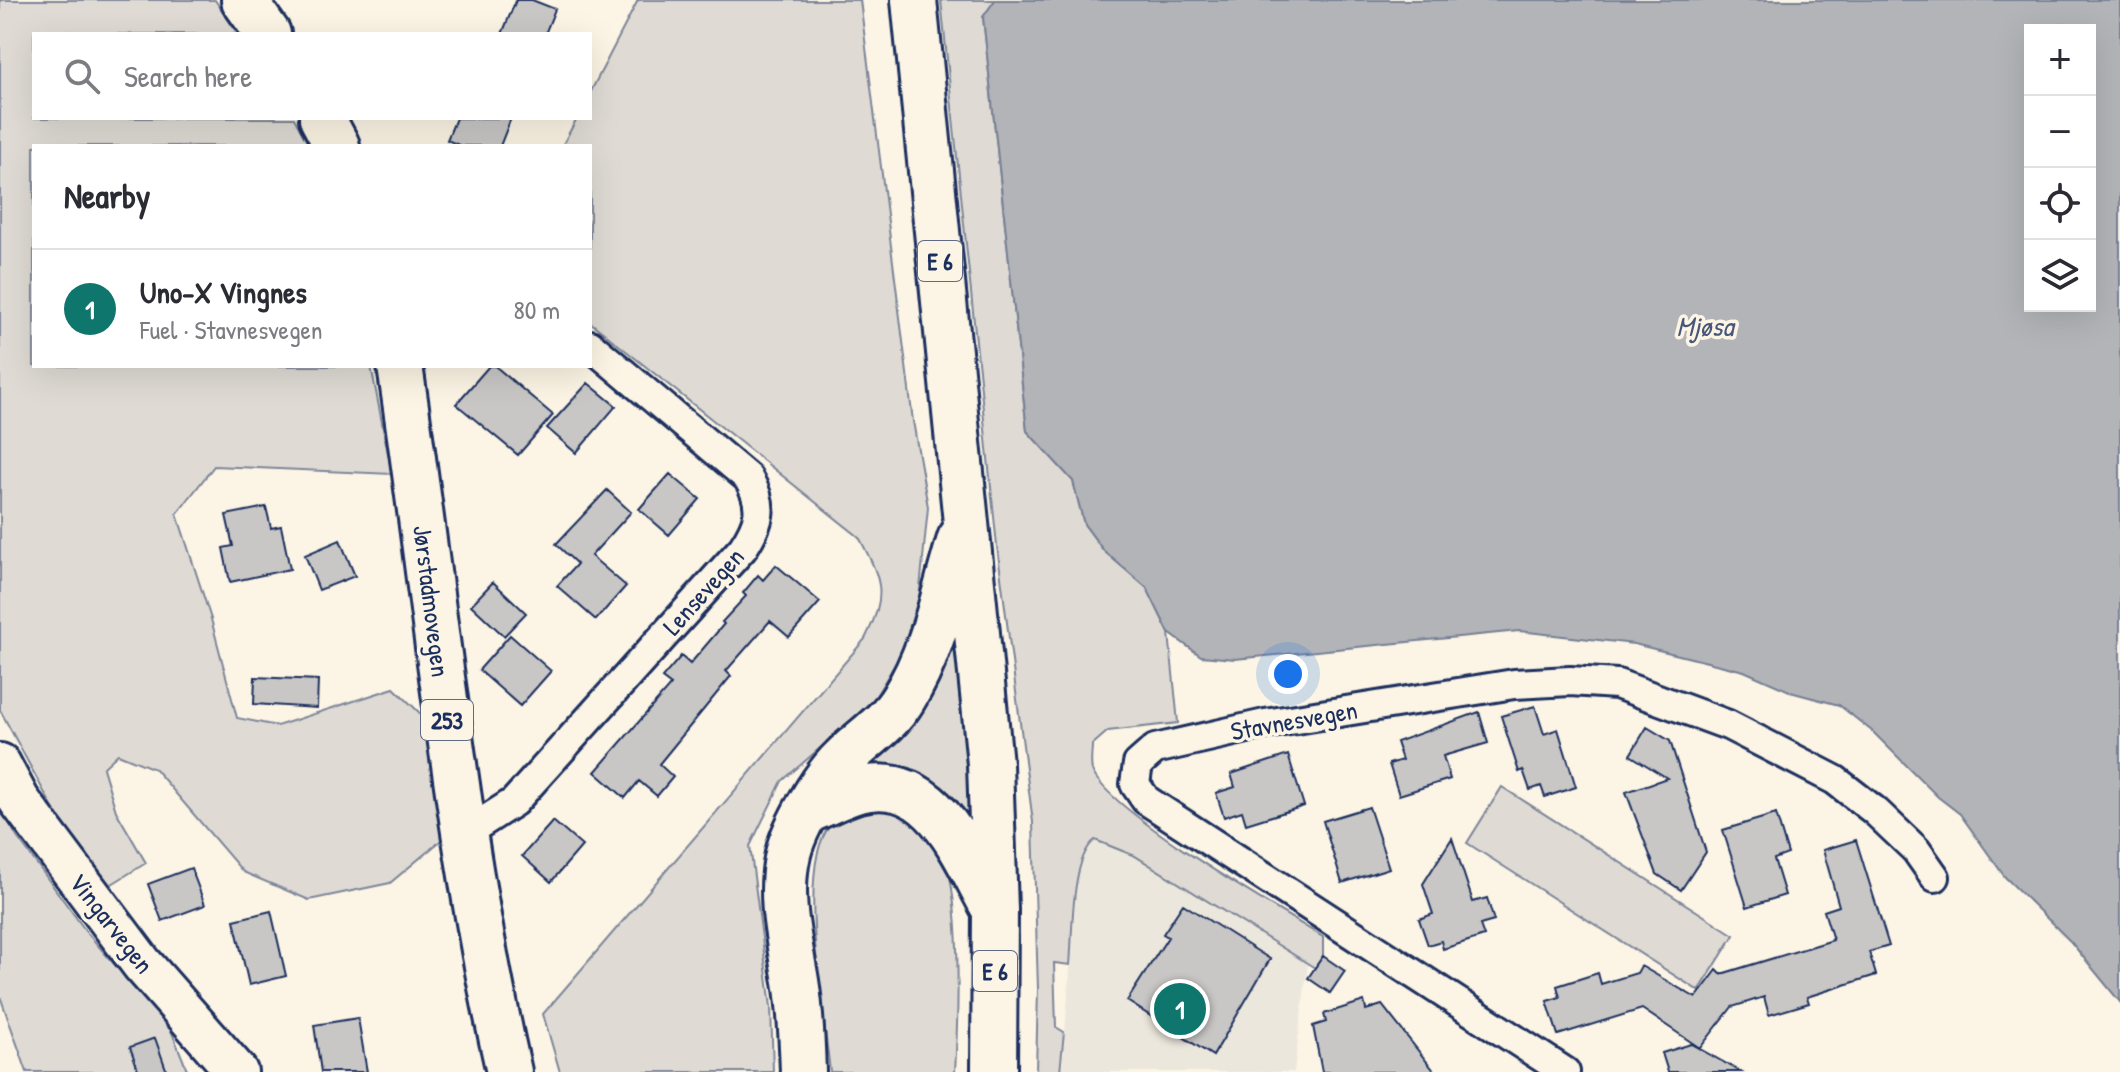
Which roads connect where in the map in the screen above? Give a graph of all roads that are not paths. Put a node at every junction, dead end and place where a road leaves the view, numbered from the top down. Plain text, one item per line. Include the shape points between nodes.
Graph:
1 (244, 0) edge
2 (914, 0) edge
3 (267, 32) edge
4 (323, 120) edge
5 (336, 144) edge
6 (592, 347) edge
7 (400, 368) edge
8 (965, 521) junction
9 (0, 764) edge
10 (809, 810) junction
11 (464, 834) junction
12 (1935, 877) dead end
13 (995, 910) junction
14 (237, 1072) edge
15 (509, 1072) edge
16 (803, 1072) edge
17 (994, 1072) edge
18 (1565, 1072) edge

1 - 3 main road
2 - 8 main road, E 6
4 - 5 main road
6 - 11 street, Lensevegen via 748,478 758,494 758,524 743,548 514,802
7 - 11 main road, Jørstadmovegen / 253
8 - 10 main road via 937,623 915,678 881,726 840,761
8 - 13 main road, E 6 via 990,764
9 - 14 street, Vingarvegen via 19,800 142,964
10 - 13 main road via 866,789 911,794 943,818
10 - 16 main road via 789,850 784,884
11 - 15 main road, Jørstadmovegen / 253
12 - 18 street, Stavnesvegen via 1916,850 1835,780 1728,725 1617,684 1514,684 1295,718 1155,749 1138,764 1135,784 1146,800
13 - 17 main road, E 6

